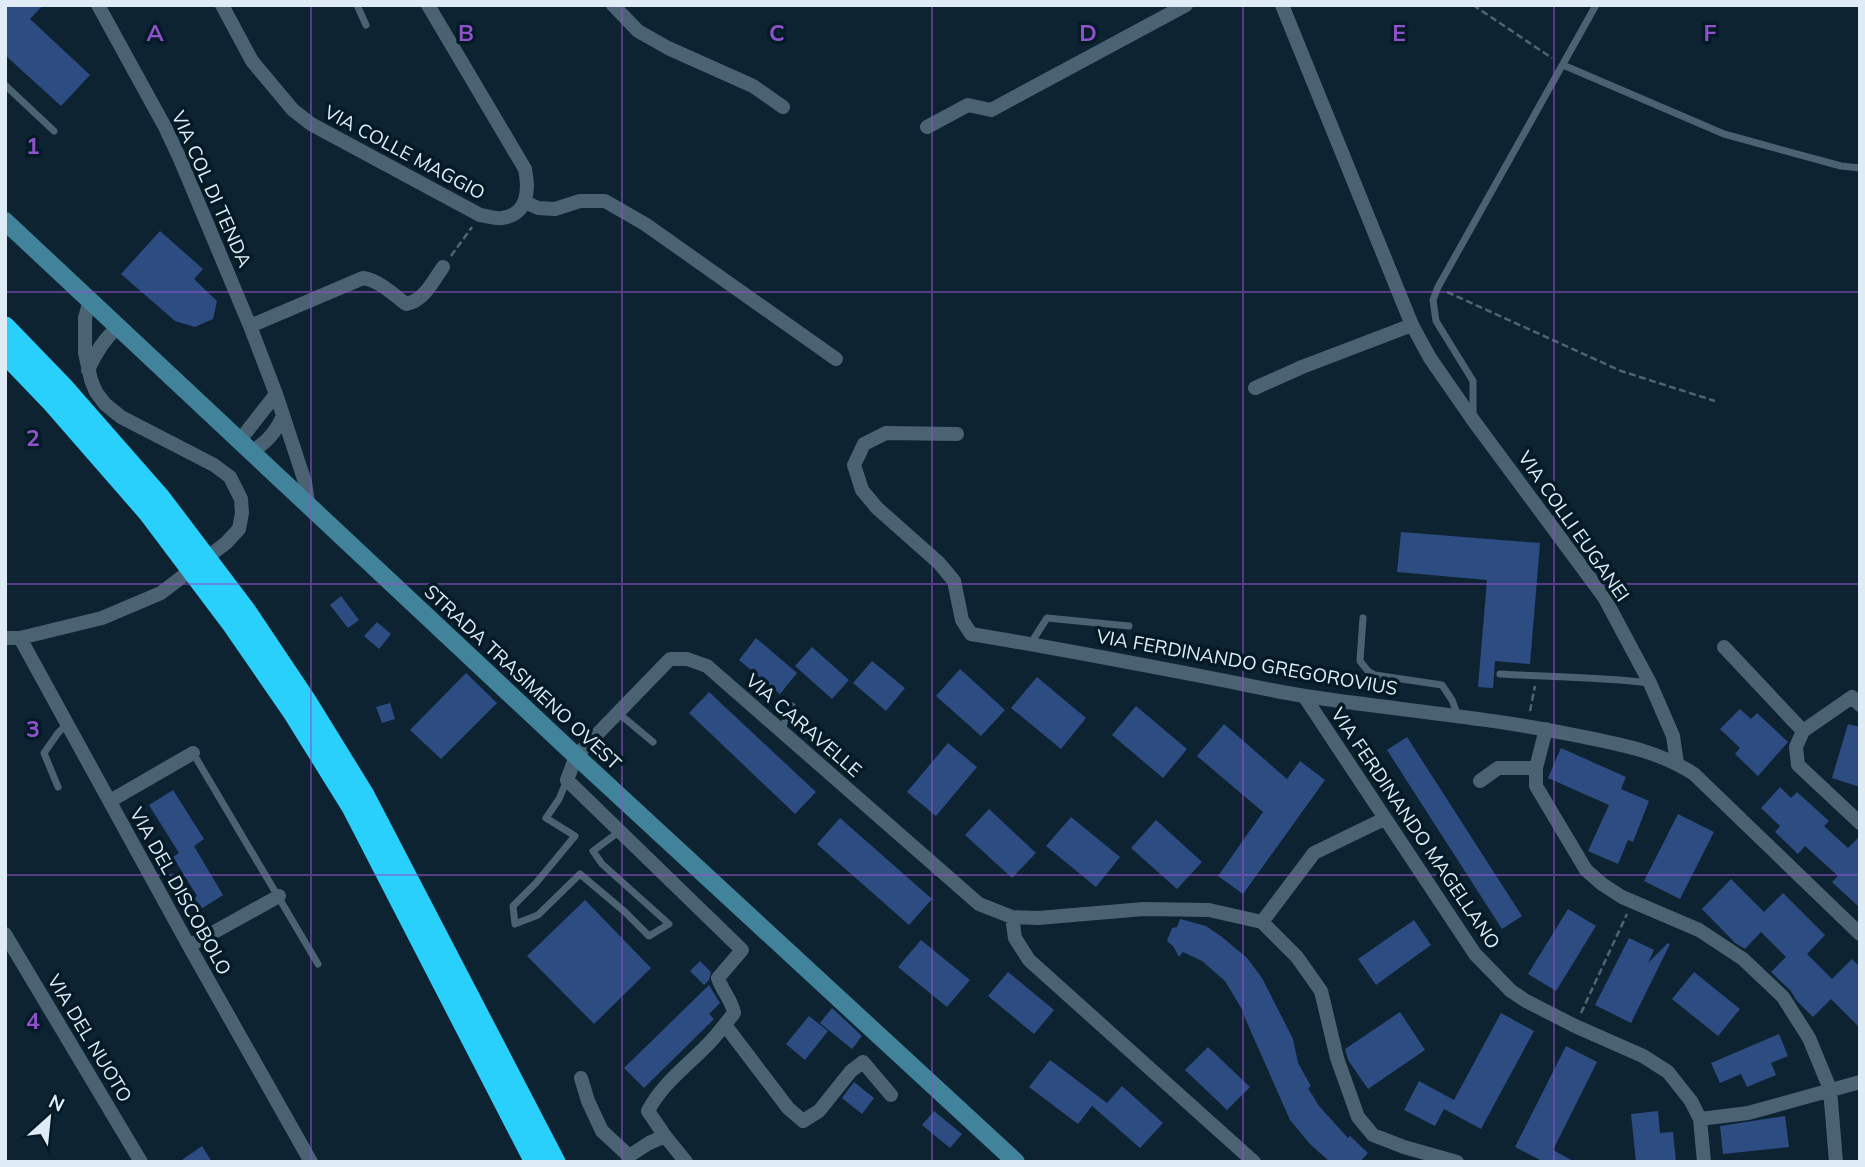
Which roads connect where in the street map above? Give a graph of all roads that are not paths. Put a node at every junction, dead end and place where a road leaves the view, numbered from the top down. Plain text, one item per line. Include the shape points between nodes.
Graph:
1 (99, 5) edge
2 (222, 5) edge
3 (357, 5) edge
4 (428, 5) edge
5 (613, 5) edge
6 (1186, 5) edge
7 (1282, 5) edge
8 (1596, 5) edge
9 (366, 25) dead end
10 (1563, 65) junction
11 (5, 85) edge
12 (783, 107) dead end
13 (927, 127) dead end
14 (54, 131) dead end
15 (1860, 168) edge
16 (525, 202) junction
17 (5, 221) edge
18 (443, 267) road end
19 (90, 300) junction
20 (250, 326) junction
21 (1412, 326) junction
22 (5, 327) edge
23 (118, 327) junction
24 (5, 353) edge
25 (836, 359) dead end
26 (88, 370) junction
27 (1255, 388) dead end
28 (276, 394) junction
29 (283, 416) junction
30 (1473, 420) junction
31 (957, 434) dead end
32 (246, 446) junction
33 (308, 503) junction
34 (1363, 618) dead end
35 (1129, 626) dead end
36 (12, 638) edge
37 (1030, 644) junction
38 (1724, 647) dead end
39 (1500, 674) dead end
40 (1650, 683) junction
41 (1304, 696) junction
42 (1860, 705) edge
43 (792, 706) dead end
44 (617, 712) junction
45 (1458, 716) junction
46 (67, 723) junction
47 (1546, 729) junction
48 (781, 730) junction
49 (1804, 731) junction
50 (653, 742) dead end
51 (193, 753) joint
52 (576, 756) junction
53 (1677, 763) junction
54 (1536, 768) junction
55 (567, 780) junction
56 (1480, 781) dead end
57 (58, 787) dead end
58 (110, 801) junction
59 (1384, 819) junction
60 (1860, 823) edge
61 (620, 831) junction
62 (279, 895) junction
63 (1012, 917) junction
64 (1262, 922) junction
65 (5, 933) edge
66 (1860, 934) edge
67 (189, 946) junction
68 (318, 964) dead end
69 (725, 1025) junction
70 (581, 1078) dead end
71 (1860, 1082) edge
72 (1830, 1089) junction
73 (891, 1095) dead end
74 (1700, 1119) junction
75 (665, 1136) junction
76 (141, 1162) edge
77 (312, 1162) edge
78 (535, 1162) edge
79 (555, 1162) edge
80 (686, 1162) edge
81 (1016, 1162) edge
82 (1254, 1162) edge
83 (1457, 1162) edge
84 (1704, 1162) edge
85 (1836, 1162) edge

1 - 20 street, VIA COL DI TENDA via 165,127
2 - 16 street, VIA COLLE MAGGIO via 253,61 293,110 311,124 480,215 501,218
3 - 9 lane
4 - 16 street via 525,169
5 - 12 street via 638,31 754,86
6 - 13 street via 991,110 968,105
7 - 21 street, VIA COLLI EUGANEI
8 - 10 lane
10 - 15 lane via 1724,135
10 - 30 lane via 1433,300 1436,321 1473,381
11 - 14 lane
16 - 25 street via 555,209 580,201 605,201
17 - 19 main road, STRADA TRASIMENO OVEST
18 - 20 street via 421,299 413,303 406,304 363,278
19 - 23 main road, STRADA TRASIMENO OVEST
19 - 26 street via 84,335
20 - 28 street, VIA COL DI TENDA
21 - 27 street
21 - 30 street, VIA COLLI EUGANEI
22 - 79 highway via 160,499 245,610 306,701 364,795
23 - 26 street via 100,346
23 - 32 main road, STRADA TRASIMENO OVEST
24 - 78 highway via 148,512 293,712 352,807
26 - 36 street via 100,398 121,417 229,477 242,499 239,529 160,593 102,618
28 - 29 street, VIA COL DI TENDA
28 - 32 street
29 - 32 street via 263,444
29 - 33 street, VIA COL DI TENDA
30 - 40 street, VIA COLLI EUGANEI via 1604,597
31 - 37 street, VIA FERDINANDO GREGOROVIUS via 886,433 864,444 854,465 862,490 954,581 962,620 971,634
32 - 33 main road, STRADA TRASIMENO OVEST
33 - 52 main road, STRADA TRASIMENO OVEST
34 - 45 lane via 1360,661 1368,671 1442,685
35 - 37 lane via 1047,618
36 - 46 street, VIA DEL DISCOBOLO
37 - 41 street, VIA FERDINANDO GREGOROVIUS
38 - 49 street
39 - 40 lane
40 - 53 street, VIA COLLI EUGANEI via 1673,736
41 - 45 street, VIA FERDINANDO GREGOROVIUS
41 - 59 street, VIA FERDINANDO MAGELLANO
42 - 49 street via 1852,697
43 - 48 lane
44 - 48 street, VIA CARAVELLE via 670,659 687,659 707,666
44 - 50 lane
44 - 52 street, VIA CARAVELLE
45 - 47 street, VIA FERDINANDO GREGOROVIUS
46 - 57 lane via 44,753
46 - 58 street, VIA DEL DISCOBOLO
47 - 53 street, VIA FERDINANDO GREGOROVIUS via 1624,745
47 - 54 street
48 - 63 street, VIA CARAVELLE via 979,904
49 - 60 street via 1796,747 1798,765
51 - 58 street
51 - 62 lane
52 - 55 street
52 - 81 main road, STRADA TRASIMENO OVEST
53 - 66 street, VIA FERDINANDO GREGOROVIUS via 1694,774
54 - 56 street via 1498,768
54 - 72 street via 1536,786 1587,870 1602,884 1699,930 1743,959 1783,997 1809,1038
55 - 61 street
55 - 61 lane via 546,818 575,836 513,906 515,924 538,915 580,874 649,936 669,924 593,851
58 - 67 street, VIA DEL DISCOBOLO
59 - 64 street via 1314,853
59 - 74 street, VIA FERDINANDO MAGELLANO via 1475,954 1511,991 1668,1072
61 - 69 street via 742,950 718,978 733,1005 734,1013
62 - 67 street
62 - 68 lane
63 - 64 street, VIA CARAVELLE via 1209,910
63 - 82 street via 1015,938 1029,960
64 - 83 street via 1297,957 1321,991 1337,1058 1358,1117 1373,1135
65 - 76 street, VIA DEL NUOTO
67 - 77 street, VIA DEL DISCOBOLO
69 - 73 street via 803,1121 819,1111 863,1062
69 - 75 street via 653,1101 649,1111
70 - 75 street via 602,1131 629,1156
71 - 72 street
72 - 74 street via 1748,1113
72 - 85 street
74 - 84 street, VIA FERDINANDO MAGELLANO
75 - 80 street

